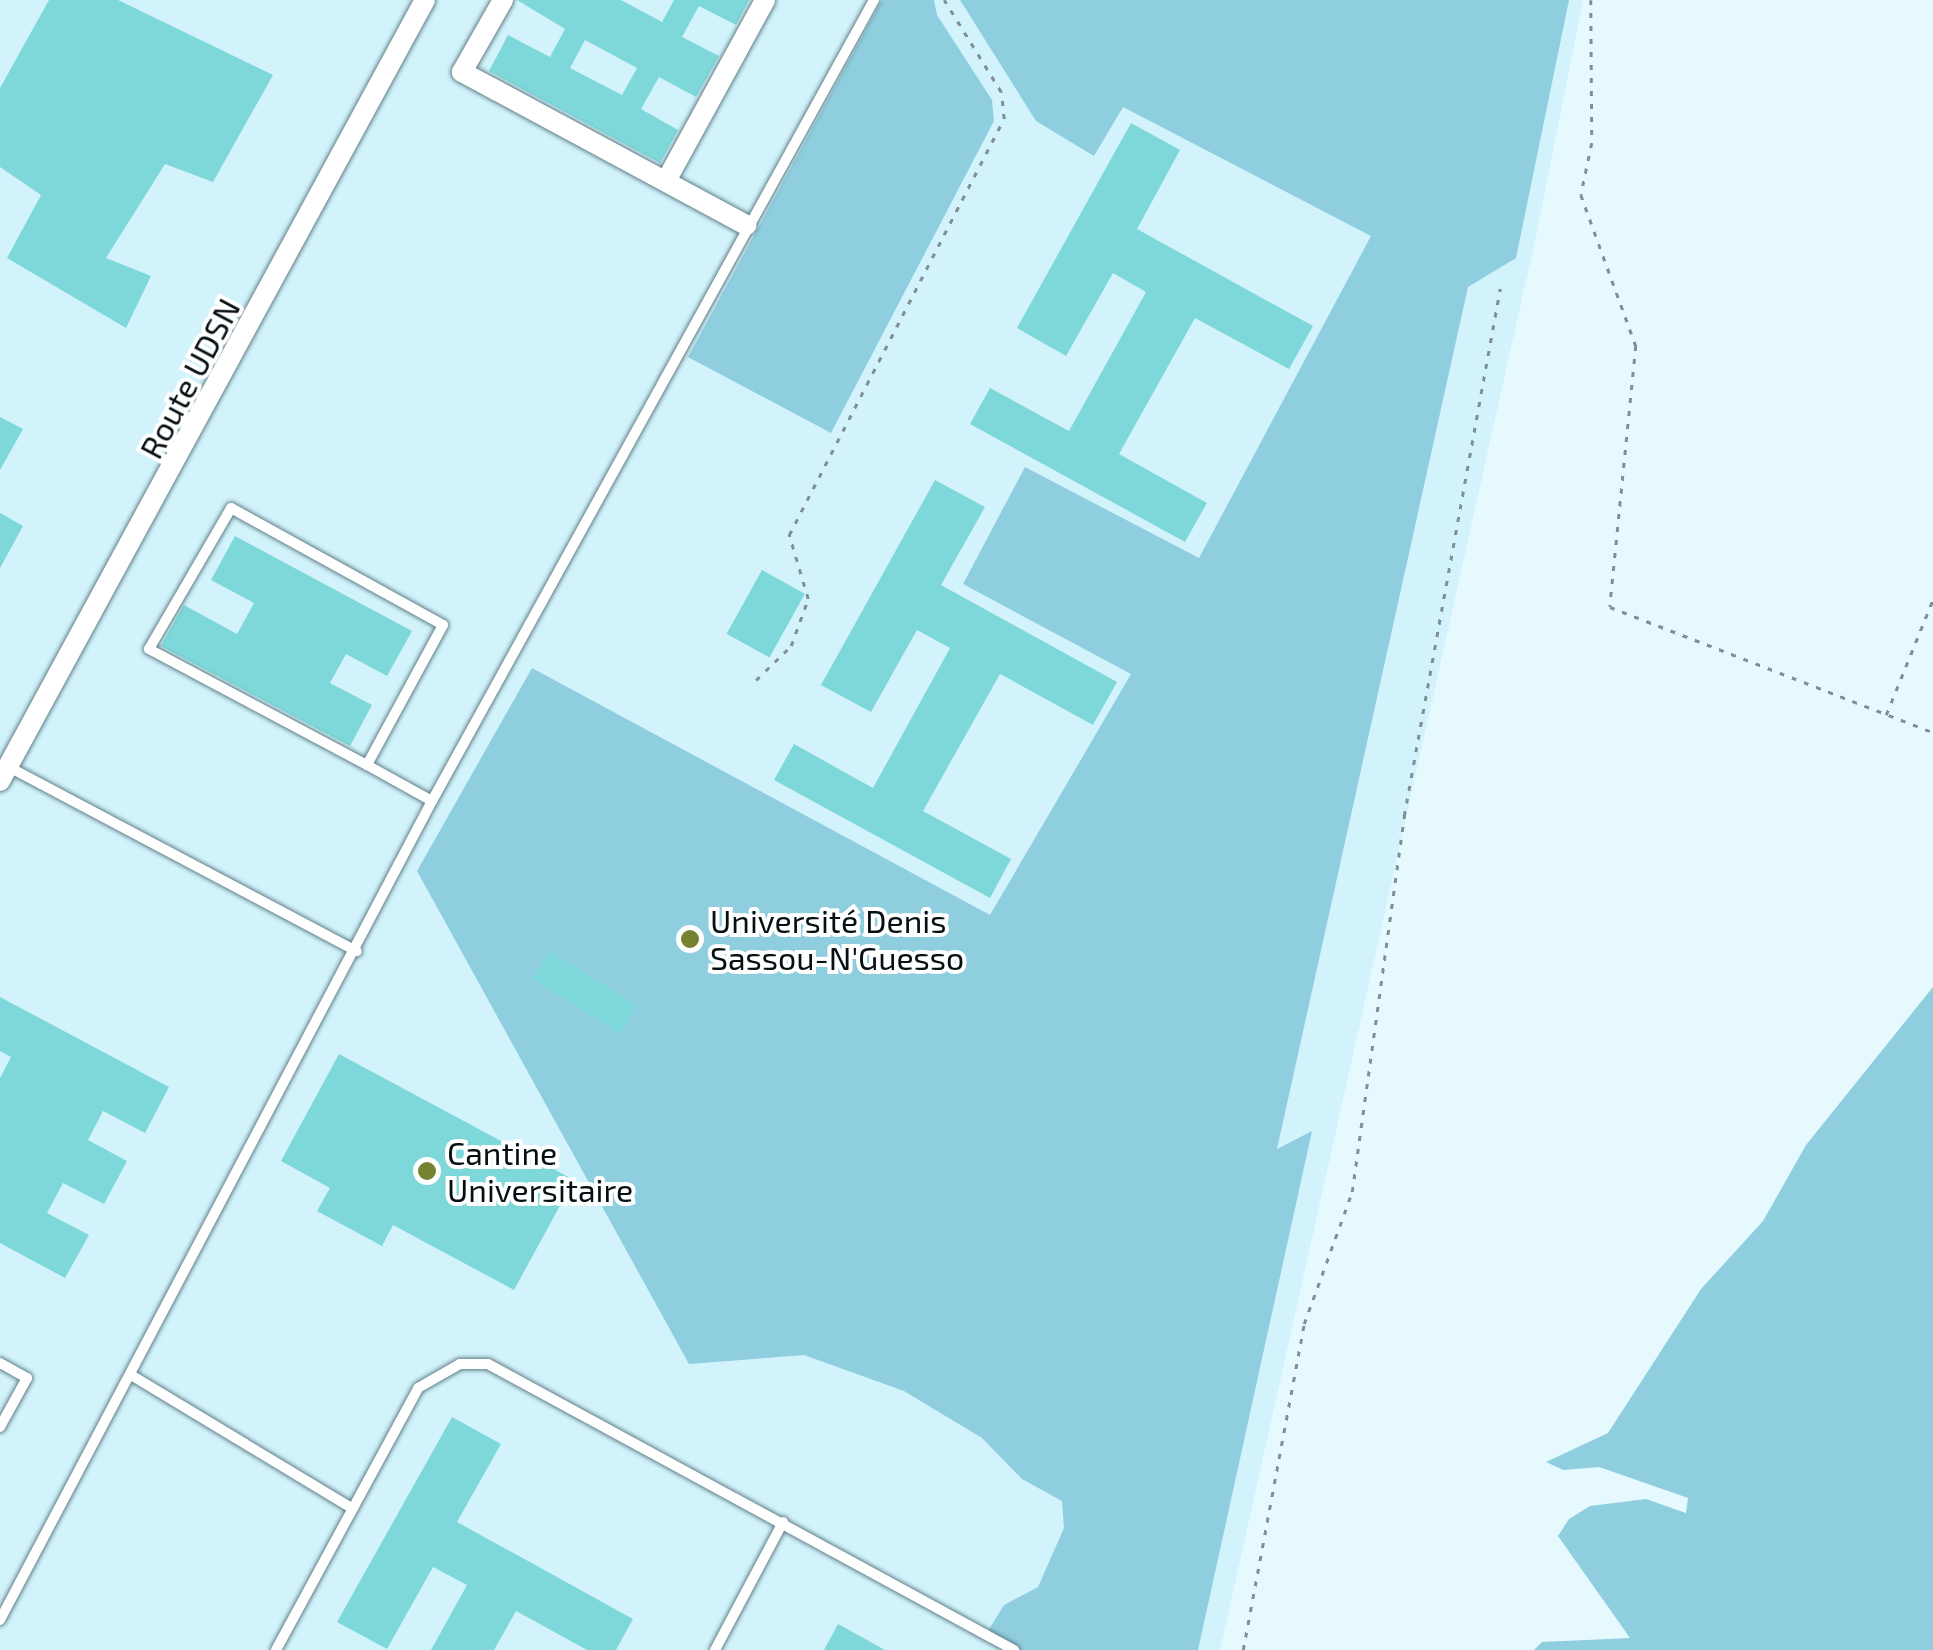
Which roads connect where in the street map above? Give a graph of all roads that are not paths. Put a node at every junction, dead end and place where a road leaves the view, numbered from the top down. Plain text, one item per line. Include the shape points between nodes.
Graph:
1 (424, 0) edge
2 (502, 0) edge
3 (765, 0) edge
4 (874, 0) edge
5 (666, 180) junction
6 (746, 225) junction
7 (367, 765) junction
8 (3, 770) edge
9 (432, 802) junction
10 (357, 951) junction
11 (0, 1364) edge
12 (131, 1375) junction
13 (0, 1428) edge
14 (353, 1508) junction
15 (783, 1522) junction
16 (0, 1620) edge
17 (276, 1650) edge
18 (715, 1650) edge
19 (1014, 1650) edge

1 - 8 street, Route UDSN
2 - 5 street via 462,72
3 - 5 street
4 - 6 lane
5 - 6 street
6 - 9 lane
7 - 7 lane via 442,625 231,508 148,648
7 - 9 lane
8 - 10 lane
9 - 10 lane
10 - 12 lane
11 - 13 lane via 26,1378
12 - 14 lane
12 - 16 lane
14 - 15 lane via 418,1388 460,1364 488,1364
14 - 17 lane
15 - 18 lane
15 - 19 lane

